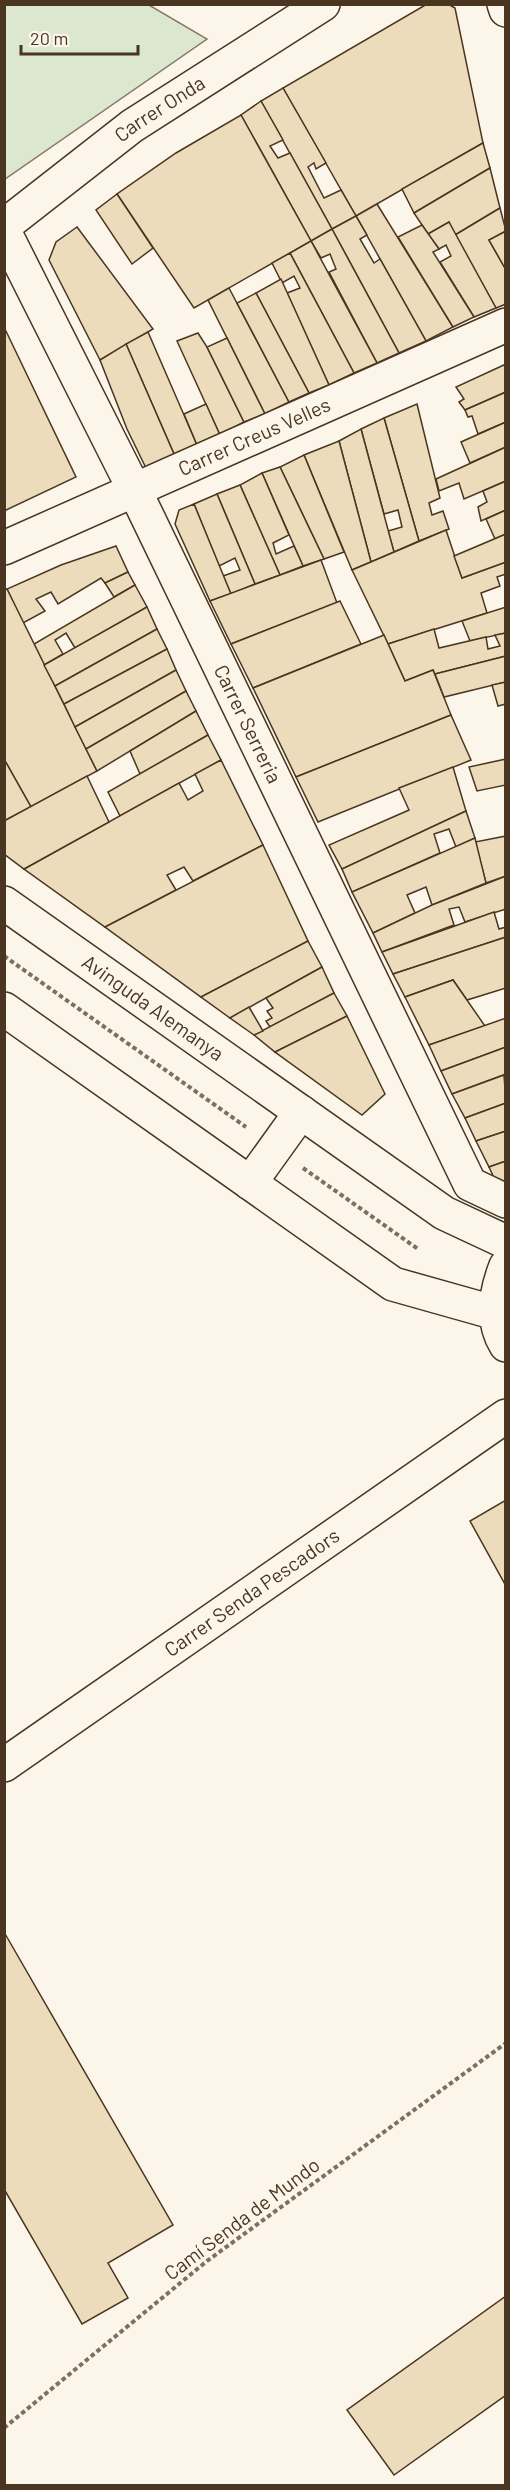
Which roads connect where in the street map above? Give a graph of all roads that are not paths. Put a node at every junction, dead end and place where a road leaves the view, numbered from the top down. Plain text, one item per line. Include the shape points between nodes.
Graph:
1 (323, 4) edge
2 (504, 4) edge
3 (506, 10) edge
4 (4, 226) edge
5 (4, 231) edge
6 (506, 325) edge
7 (134, 489) junction
8 (4, 548) edge
9 (4, 903) edge
10 (4, 1009) edge
11 (301, 1112) junction
12 (250, 1183) junction
13 (506, 1201) edge
14 (506, 1242) edge
15 (506, 1266) edge
16 (496, 1313) junction
17 (506, 1345) edge
18 (503, 1411) edge
19 (4, 1765) edge

1 - 4 street, Carrer Onda via 132,126
2 - 3 street
5 - 7 street, Carrer Serreria
6 - 7 street, Carrer Creus Velles
7 - 8 street, Carrer Creus Velles
7 - 13 street, Carrer Serreria via 470,1184
9 - 11 street, Avinguda Alemanya
10 - 12 street
11 - 12 street
11 - 14 street, Avinguda Alemanya via 444,1213
12 - 16 street via 393,1284
15 - 16 street via 497,1290
16 - 17 street
18 - 19 street, Carrer Senda Pescadors

